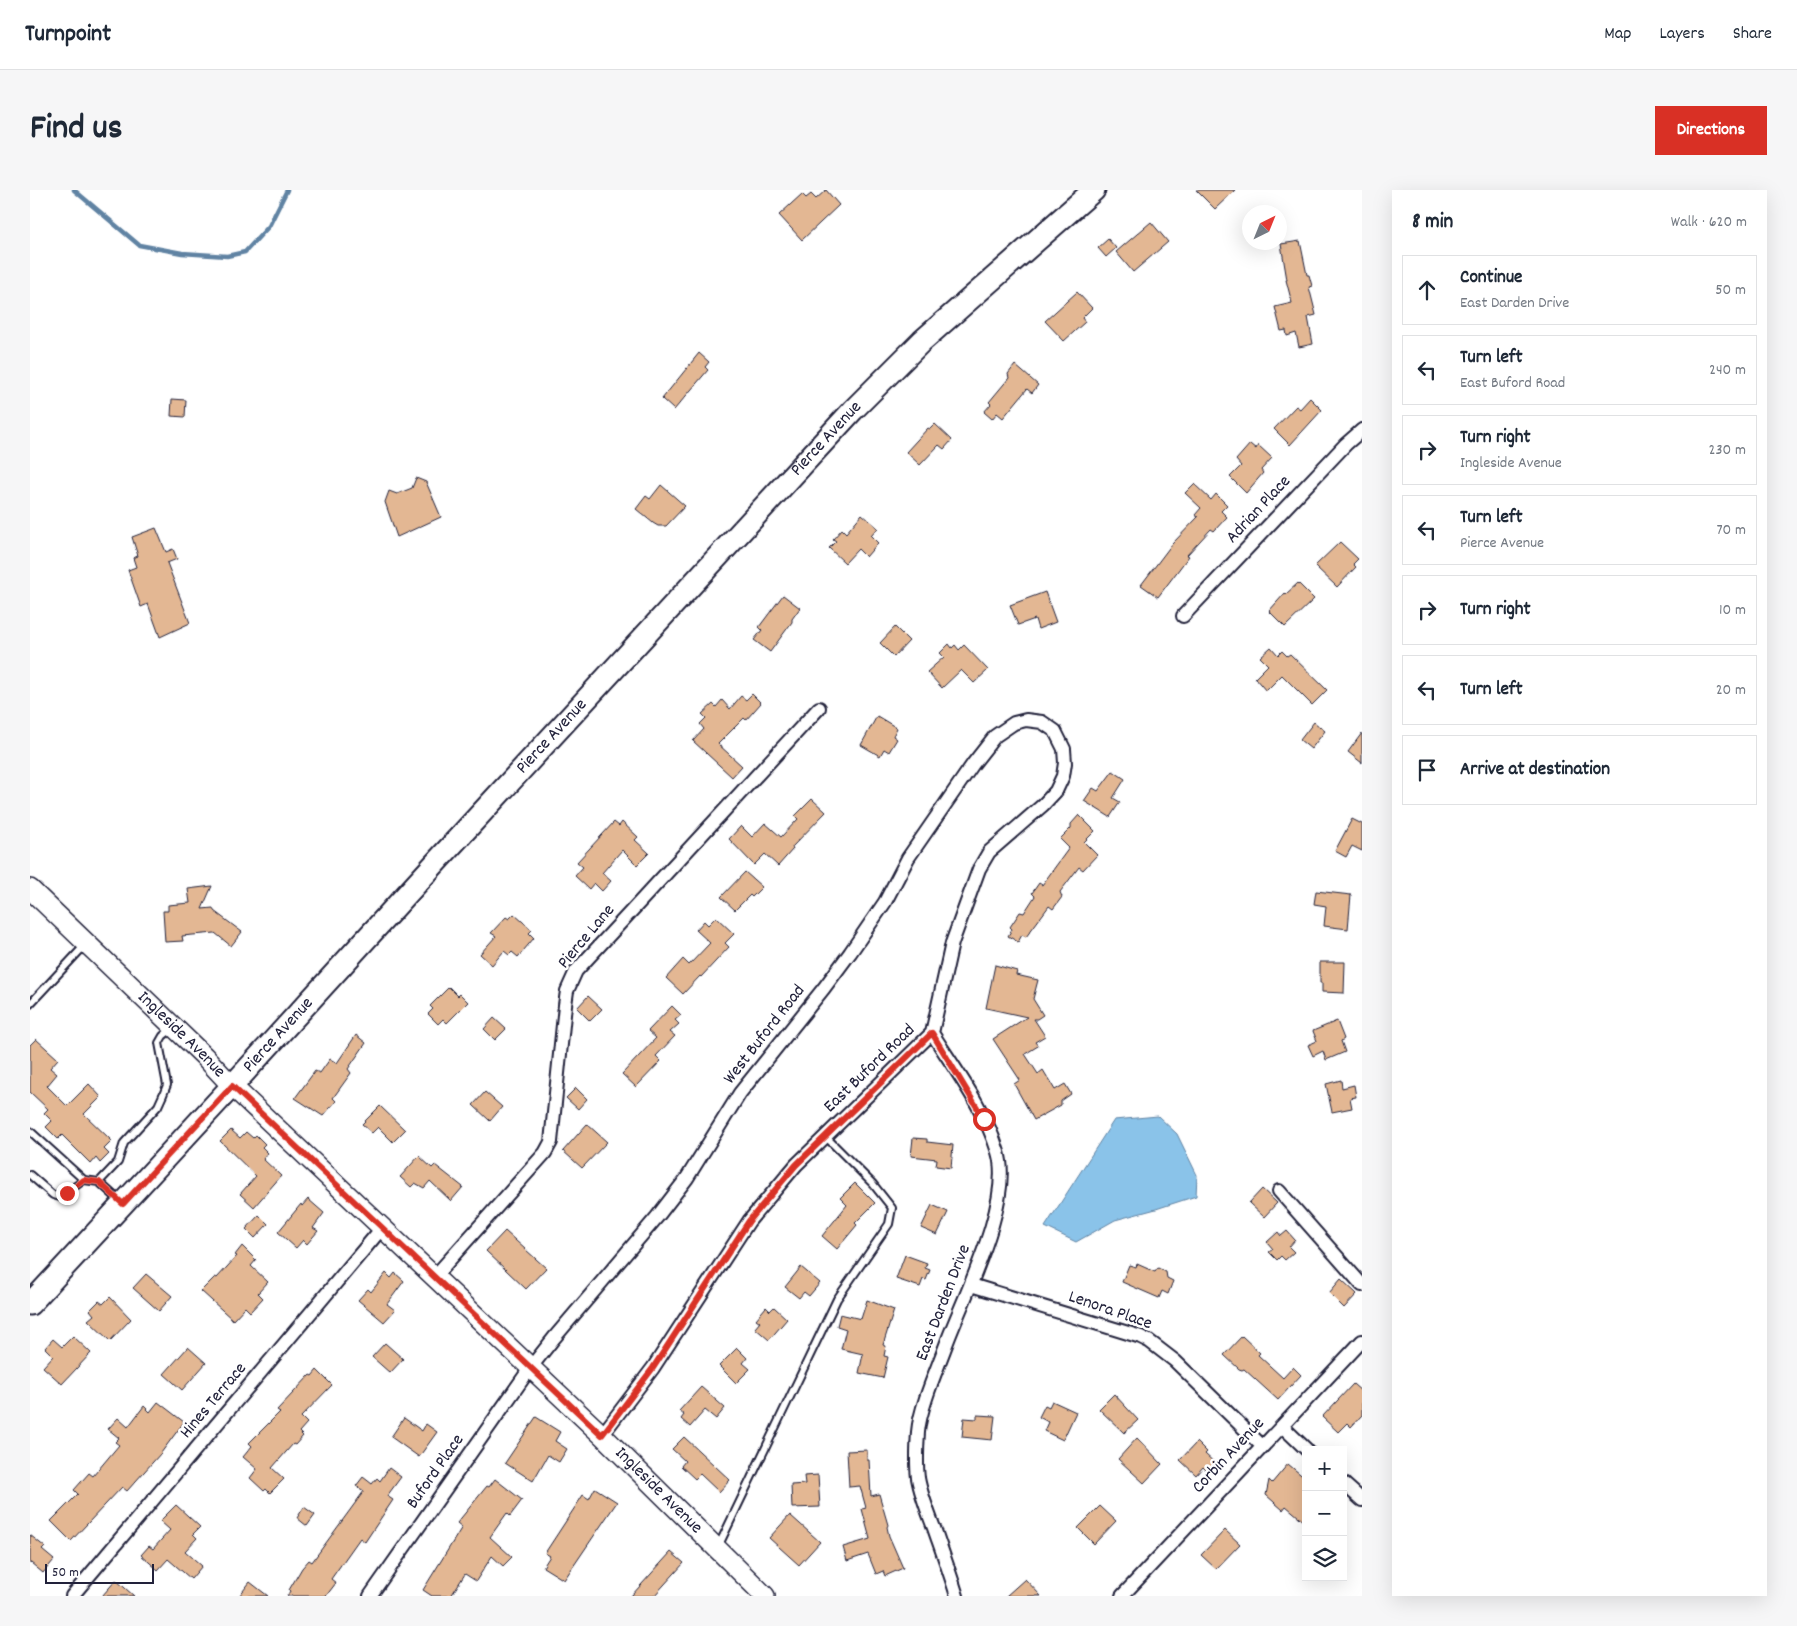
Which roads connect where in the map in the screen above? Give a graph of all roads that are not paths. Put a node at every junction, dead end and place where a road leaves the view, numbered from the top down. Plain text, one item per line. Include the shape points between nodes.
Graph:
1 (1094, 190) edge
2 (1362, 430) edge
3 (1183, 616) dead end
4 (819, 708) dead end
5 (1020, 721) joint
6 (30, 889) edge
7 (87, 943) junction
8 (30, 1004) edge
9 (174, 1027) junction
10 (932, 1033) junction
11 (232, 1086) junction
12 (30, 1131) edge
13 (826, 1136) junction
14 (30, 1175) edge
15 (84, 1180) junction
16 (99, 1182) junction
17 (1279, 1191) dead end
18 (123, 1204) junction
19 (382, 1228) junction
20 (434, 1276) junction
21 (971, 1285) junction
22 (1362, 1285) edge
23 (30, 1304) edge
24 (1362, 1341) edge
25 (531, 1367) junction
26 (1282, 1426) junction
27 (602, 1435) junction
28 (1262, 1446) junction
29 (1304, 1446) edge
30 (1347, 1487) edge
31 (1362, 1500) edge
32 (717, 1548) junction
33 (72, 1596) edge
34 (370, 1596) edge
35 (765, 1596) edge
36 (957, 1596) edge
37 (1122, 1596) edge

1 - 11 main road, Pierce Avenue via 922,341 853,410
2 - 3 street, Adrian Place
4 - 20 street, Pierce Lane via 576,971 567,990 551,1142
5 - 10 street, East Buford Road via 1042,722 1054,731 1064,749 1063,776 1056,791 989,852 978,869 952,943
5 - 25 street, West Buford Road via 996,736 972,764 908,858 885,902 824,988 740,1093 688,1178
6 - 7 street, Ingleside Avenue
7 - 8 lane
7 - 9 street, Ingleside Avenue
9 - 11 street, Ingleside Avenue
9 - 16 lane via 162,1036 159,1043 167,1085 158,1106 124,1143 118,1162
10 - 13 street, East Buford Road
10 - 21 street, East Darden Drive via 984,1119 999,1153 1002,1177 998,1204
11 - 18 main road, Pierce Avenue
11 - 19 street, Ingleside Avenue
12 - 15 lane
13 - 27 street, East Buford Road via 796,1165 749,1221 653,1368
13 - 32 lane via 892,1208 889,1224 837,1300
14 - 15 lane via 52,1195 60,1197
15 - 16 lane
16 - 18 lane
17 - 22 street
18 - 23 main road, Pierce Avenue
19 - 20 street, Ingleside Avenue
19 - 33 street, Hines Terrace
20 - 25 street, Ingleside Avenue
21 - 28 street, Lenora Place via 1149,1341 1175,1361
21 - 36 street, East Darden Drive via 938,1366 918,1430 918,1478
24 - 26 street, Corbin Avenue
25 - 27 street, Ingleside Avenue
25 - 34 street, Buford Place
26 - 28 street, Corbin Avenue
26 - 29 street
27 - 32 street, Ingleside Avenue
28 - 37 street, Corbin Avenue
30 - 31 street
32 - 35 street, Ingleside Avenue

